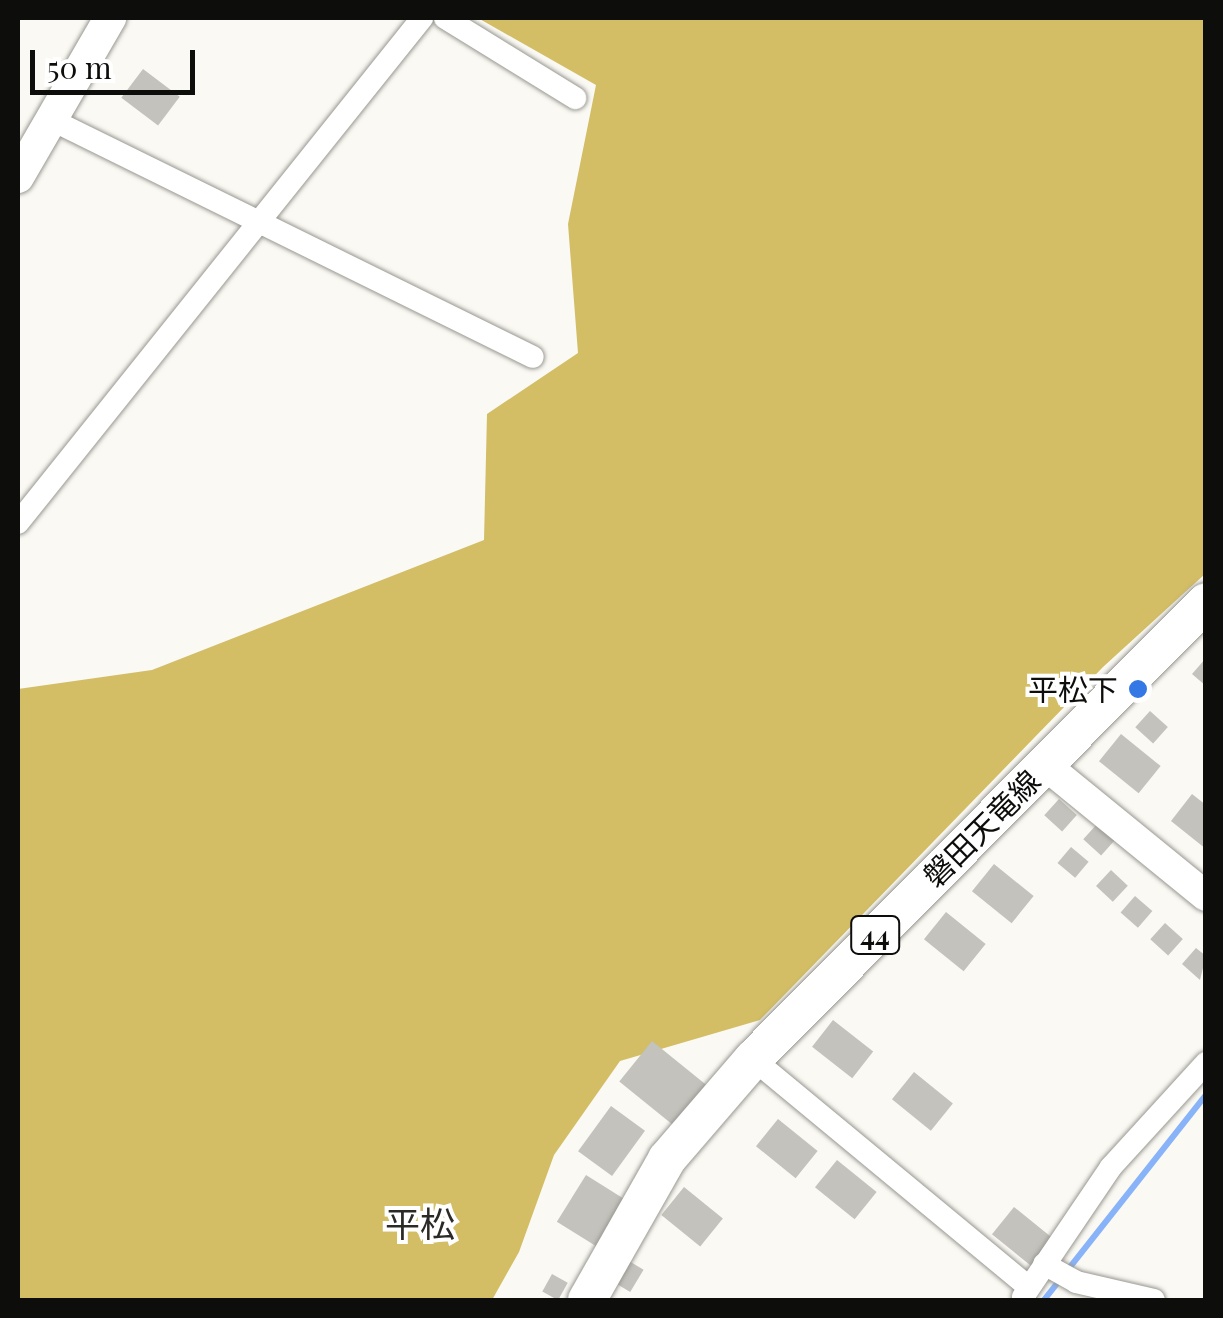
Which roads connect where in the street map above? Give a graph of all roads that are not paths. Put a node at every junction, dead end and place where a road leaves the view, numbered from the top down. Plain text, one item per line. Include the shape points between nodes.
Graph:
1 (110, 18) edge
2 (422, 18) edge
3 (444, 18) edge
4 (575, 98) dead end
5 (50, 119) junction
6 (18, 176) edge
7 (257, 224) junction
8 (534, 357) dead end
9 (18, 523) edge
10 (1206, 602) edge
11 (1044, 764) junction
12 (1206, 896) edge
13 (752, 1059) junction
14 (1206, 1063) edge
15 (1044, 1264) junction
16 (1071, 1291) edge
17 (1025, 1294) edge
18 (587, 1300) edge
19 (1154, 1300) edge

1 - 5 main road
2 - 7 street
3 - 4 street
5 - 6 main road
5 - 7 street
7 - 8 street
7 - 9 street
10 - 11 main road, 磐田天竜線 / 44
11 - 12 street
11 - 13 main road, 磐田天竜線 / 44
13 - 17 street
13 - 18 main road, 磐田天竜線 / 44 via 667,1158
14 - 15 street via 1110,1166
15 - 16 street
15 - 17 street
16 - 19 street

